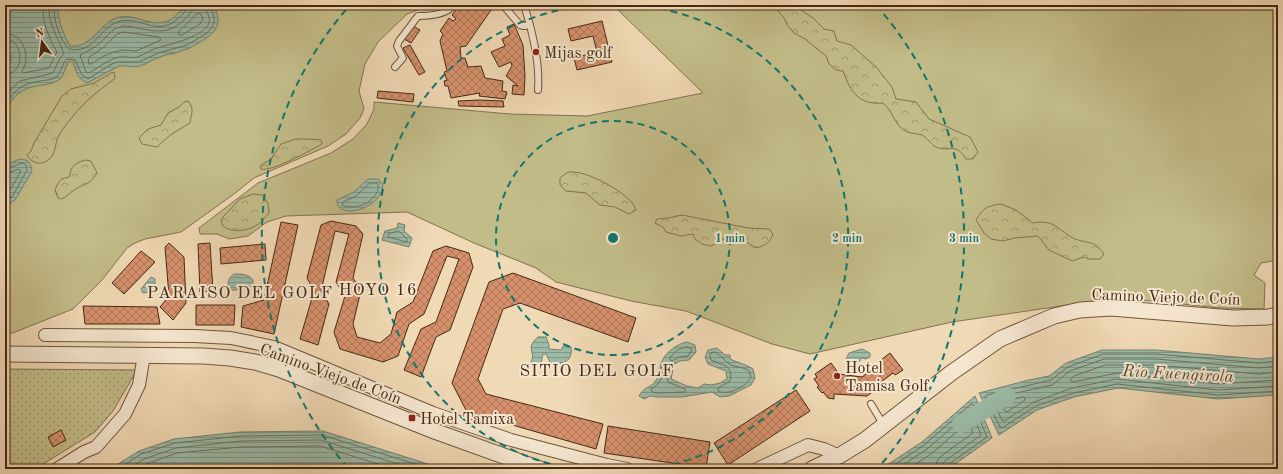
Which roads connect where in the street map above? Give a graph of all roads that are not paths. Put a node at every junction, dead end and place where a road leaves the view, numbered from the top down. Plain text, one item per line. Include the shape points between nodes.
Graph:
1 (454, 5) edge
2 (503, 5) edge
3 (524, 5) edge
4 (530, 25) junction
5 (395, 67) dead end
6 (538, 90) dead end
7 (1278, 315) edge
8 (45, 335) dead end
9 (194, 340) junction
10 (5, 354) edge
11 (144, 355) junction
12 (183, 356) junction
13 (203, 356) junction
14 (871, 404) dead end
15 (434, 421) junction
16 (884, 426) junction
17 (839, 456) junction
18 (57, 469) edge
19 (540, 469) edge
20 (627, 469) edge
21 (757, 469) edge
22 (812, 469) edge

1 - 5 lane via 451,9 434,15 418,16 398,41 397,46 403,58
2 - 4 lane via 520,25
3 - 4 lane
4 - 6 lane via 535,48
7 - 16 street, Camino Viejo de Coín via 1233,318 1111,308 1080,310 1054,316 1000,338 951,372
8 - 9 street
9 - 12 street
9 - 13 street via 196,349
9 - 15 street via 231,338 274,347
10 - 11 street, Camino Viejo de Coín
11 - 12 street, Camino Viejo de Coín
11 - 18 street via 139,385 125,414 96,447
12 - 13 street, Camino Viejo de Coín
13 - 15 street, Camino Viejo de Coín via 255,362 417,424
14 - 16 lane
15 - 19 street, Camino Viejo de Coín
15 - 20 street
16 - 17 street, Camino Viejo de Coín
17 - 21 street via 824,449 808,446
17 - 22 street, Camino Viejo de Coín

